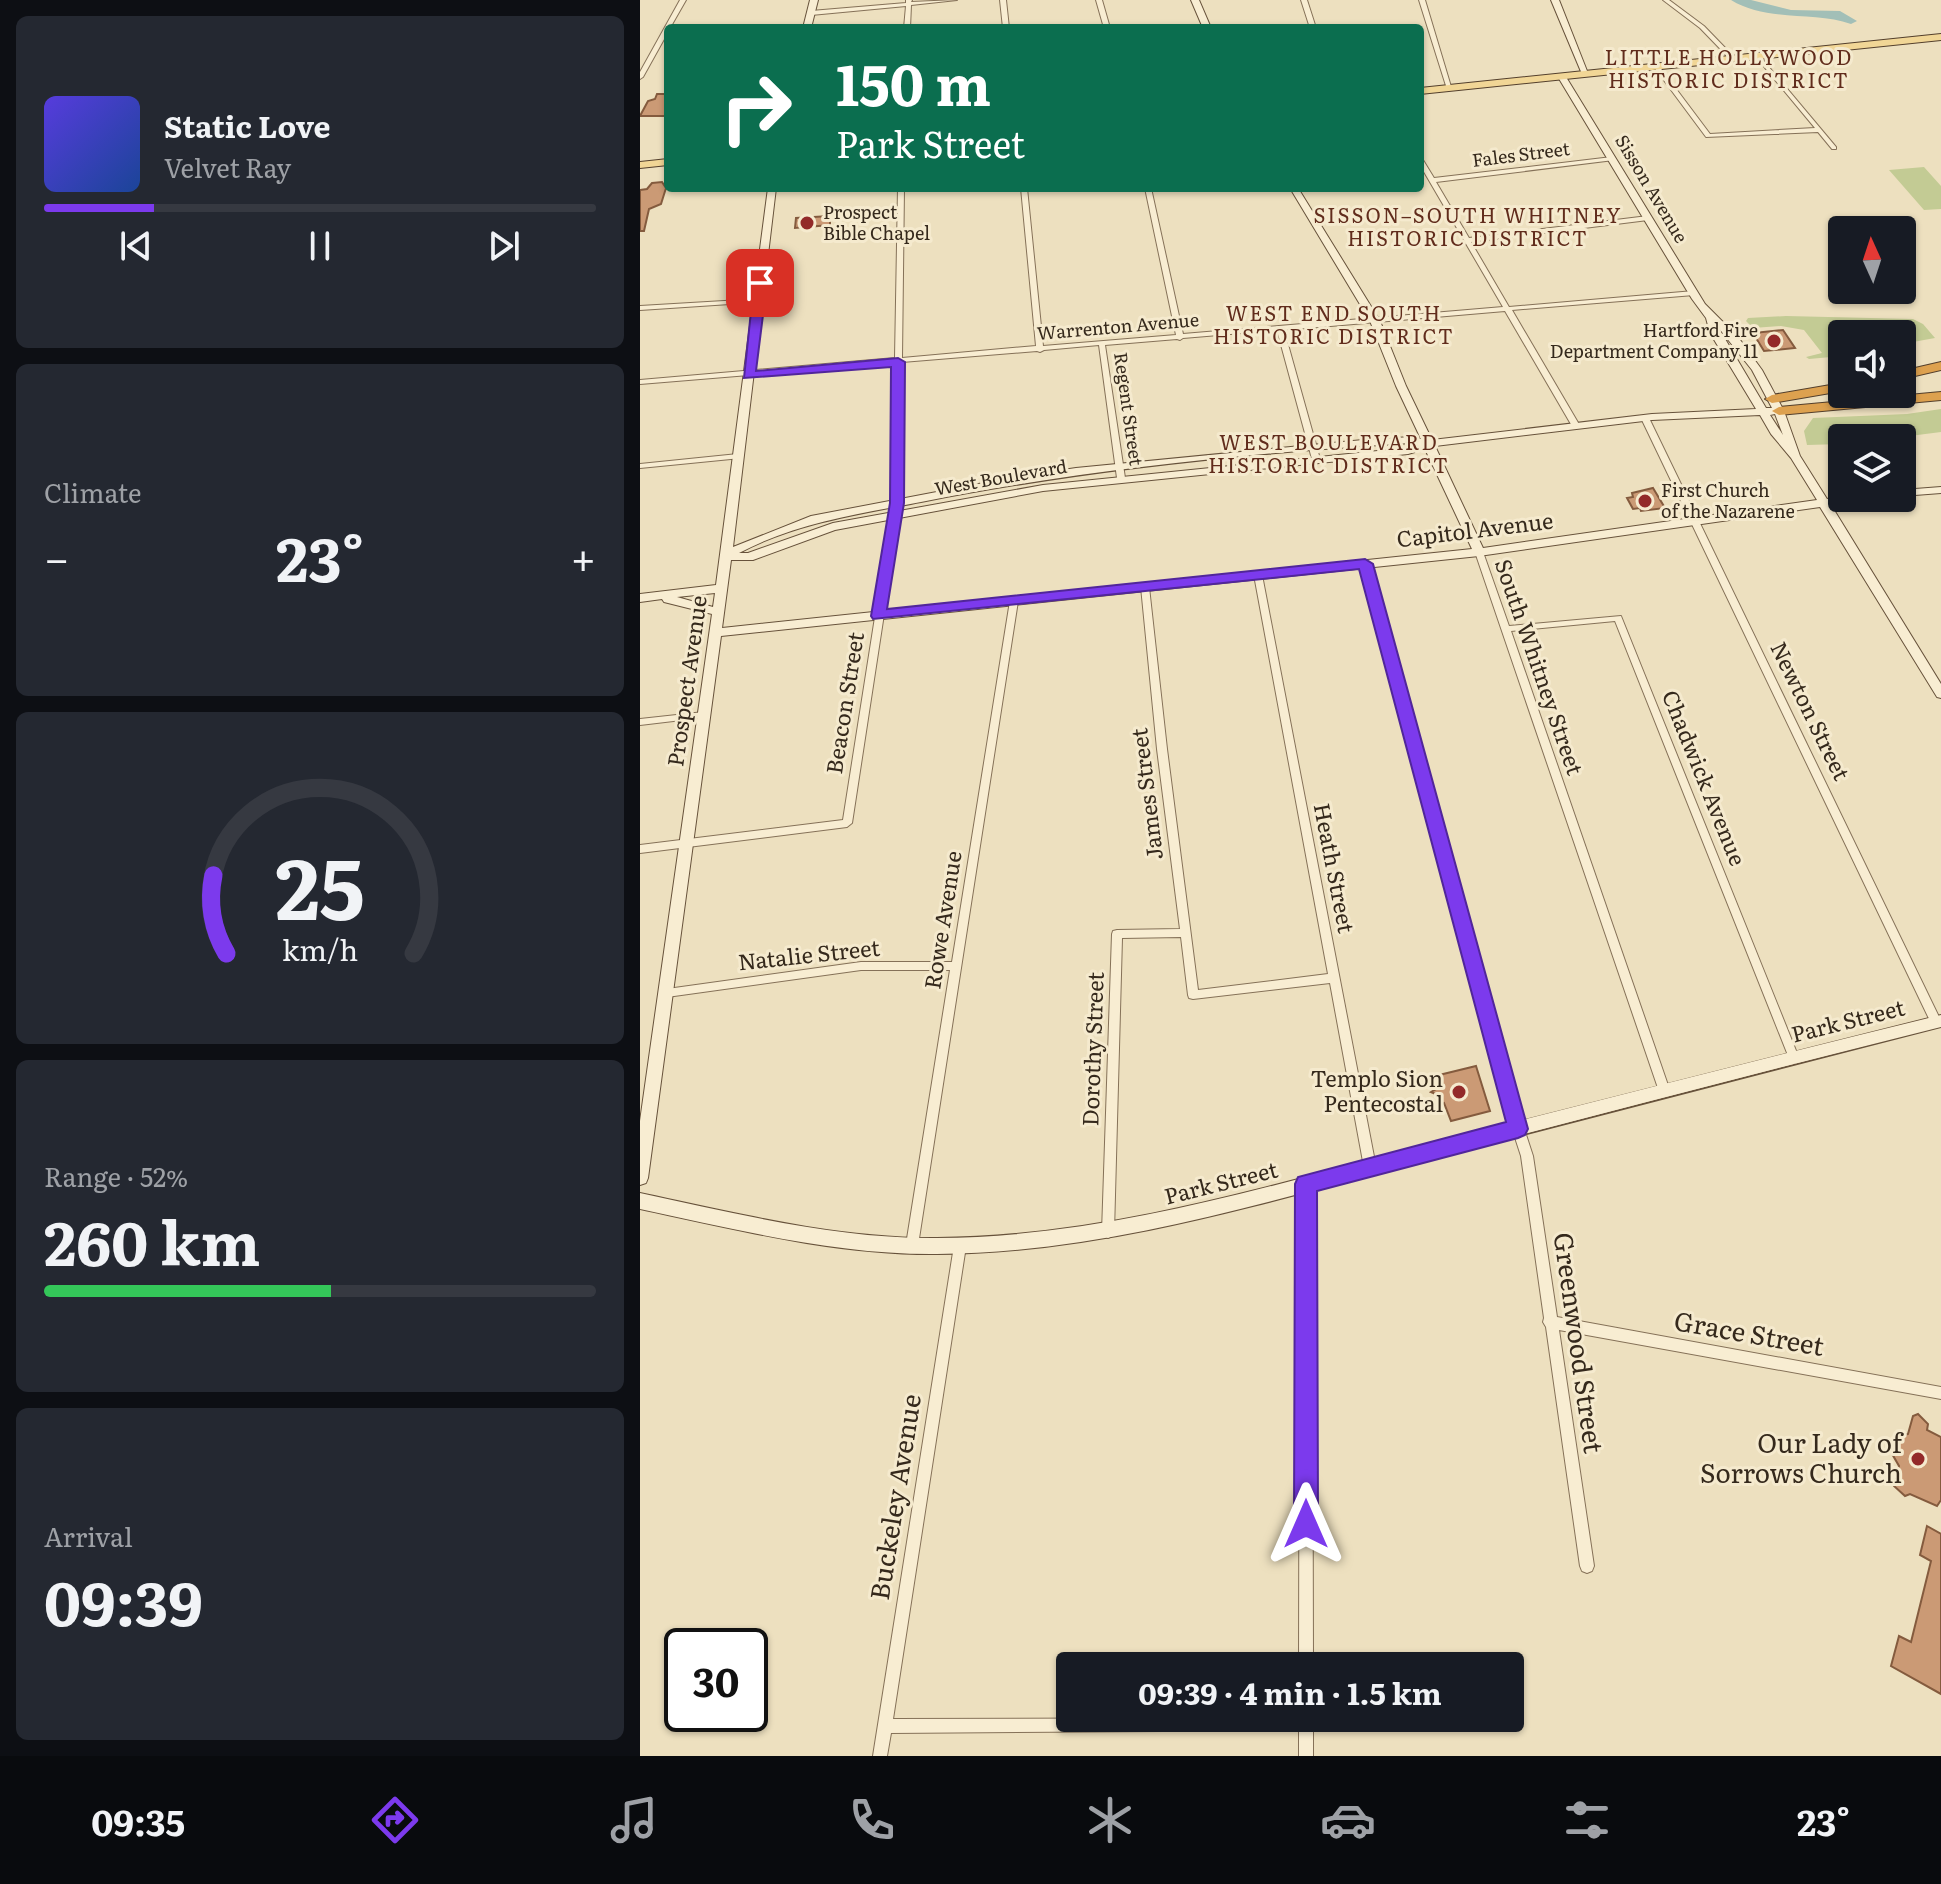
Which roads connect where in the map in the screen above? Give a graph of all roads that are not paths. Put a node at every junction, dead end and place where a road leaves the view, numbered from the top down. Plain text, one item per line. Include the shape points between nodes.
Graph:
1 (683, 0) edge
2 (814, 0) edge
3 (954, 0) edge
4 (1003, 0) edge
5 (1099, 0) edge
6 (1195, 0) edge
7 (1304, 0) edge
8 (1422, 0) edge
9 (1555, 0) edge
10 (1666, 0) edge
11 (909, 2) edge
12 (811, 13) junction
13 (670, 24) edge
14 (808, 24) edge
15 (907, 24) edge
16 (1006, 24) edge
17 (1106, 24) edge
18 (1205, 24) edge
19 (1312, 24) edge
20 (664, 34) edge
21 (1941, 37) edge
22 (1763, 55) junction
23 (1733, 59) junction
24 (1657, 67) junction
25 (1586, 74) junction
26 (640, 77) edge
27 (1562, 77) junction
28 (1450, 89) junction
29 (1424, 91) edge
30 (1819, 130) junction
31 (1834, 148) dead end
32 (1612, 159) junction
33 (664, 161) edge
34 (640, 163) edge
35 (1424, 166) edge
36 (1433, 180) junction
37 (772, 192) edge
38 (901, 192) edge
39 (1024, 192) edge
40 (1149, 192) edge
41 (1296, 192) edge
42 (1648, 218) junction
43 (1468, 240) junction
44 (1694, 293) junction
45 (758, 301) junction
46 (640, 308) edge
47 (1510, 310) junction
48 (1711, 318) junction
49 (1375, 321) junction
50 (1280, 329) junction
51 (1180, 338) junction
52 (1736, 343) junction
53 (1722, 344) junction
54 (1102, 345) junction
55 (1040, 350) junction
56 (898, 362) junction
57 (1941, 366) edge
58 (1916, 372) edge
59 (748, 376) junction
60 (640, 382) edge
61 (1828, 391) edge
62 (1941, 396) edge
63 (1776, 405) junction
64 (1760, 407) junction
65 (1645, 418) junction
66 (1576, 426) junction
67 (1429, 444) junction
68 (1315, 453) junction
69 (738, 456) junction
70 (1795, 456) junction
71 (640, 466) edge
72 (1120, 472) junction
73 (1941, 490) edge
74 (1916, 492) edge
75 (1828, 501) edge
76 (1823, 502) junction
77 (896, 509) junction
78 (1696, 520) junction
79 (1479, 552) junction
80 (726, 556) junction
81 (1365, 564) junction
82 (1258, 575) junction
83 (1145, 587) junction
84 (721, 588) junction
85 (646, 598) edge
86 (1014, 601) junction
87 (718, 612) junction
88 (878, 616) junction
89 (1505, 629) junction
90 (715, 633) junction
91 (1940, 691) edge
92 (704, 715) junction
93 (640, 722) edge
94 (687, 843) junction
95 (640, 849) edge
96 (1184, 933) junction
97 (956, 966) junction
98 (1334, 978) junction
99 (667, 993) junction
100 (1939, 1021) edge
101 (1794, 1058) junction
102 (1664, 1091) junction
103 (1518, 1129) junction
104 (1370, 1167) junction
105 (640, 1178) edge
106 (1306, 1184) junction
107 (640, 1201) edge
108 (1108, 1232) junction
109 (912, 1245) junction
110 (960, 1246) junction
111 (1549, 1322) junction
112 (1941, 1393) edge
113 (1587, 1566) dead end
114 (1306, 1652) edge
115 (1056, 1724) edge
116 (885, 1726) junction
117 (1306, 1732) edge
118 (880, 1756) edge
119 (1306, 1756) edge

1 - 13 street
2 - 12 main road
3 - 11 street
4 - 16 street
5 - 17 street
6 - 18 main road
7 - 19 street
8 - 28 street
9 - 25 main road
10 - 23 street
11 - 12 street
11 - 15 street
12 - 14 main road
20 - 26 street
21 - 22 main road
22 - 23 main road
22 - 30 street
23 - 24 main road
24 - 25 main road
24 - 30 street via 1706,134 1717,138
25 - 27 main road
27 - 28 main road
27 - 32 main road, Sisson Avenue
28 - 29 main road
30 - 31 street
32 - 36 street, Fales Street
32 - 42 main road, Sisson Avenue
33 - 34 main road
35 - 36 street
36 - 43 street
37 - 45 main road, Prospect Avenue
38 - 56 street, Beacon Street
39 - 55 street
40 - 51 street
41 - 49 main road, South Whitney Street
42 - 43 street
42 - 44 main road, Sisson Avenue
43 - 47 street
44 - 47 street, Warrenton Avenue
44 - 48 main road, Sisson Avenue
45 - 46 street
45 - 59 main road, Prospect Avenue
47 - 49 street, Warrenton Avenue
47 - 66 street
48 - 52 main road, Sisson Avenue
48 - 53 main road, Sisson Avenue
49 - 50 street, Warrenton Avenue
49 - 67 main road, South Whitney Street
50 - 51 street, Warrenton Avenue
50 - 68 street
51 - 54 street, Warrenton Avenue
52 - 53 main road
52 - 63 main road, Sisson Avenue
53 - 64 main road, Sisson Avenue
54 - 55 street, Warrenton Avenue
54 - 72 street, Regent Street
55 - 56 street, Warrenton Avenue
56 - 59 street, Warrenton Avenue
56 - 77 street, Beacon Street
57 - 58 highway
59 - 60 street, Warrenton Avenue
59 - 69 main road, Prospect Avenue
61 - 63 highway
62 - 63 highway
63 - 64 main road, West Boulevard
63 - 70 main road, Sisson Avenue
64 - 65 main road, West Boulevard
64 - 70 main road, Sisson Avenue
65 - 66 main road, West Boulevard
65 - 78 street, Newton Street
66 - 67 main road, West Boulevard
67 - 68 main road, West Boulevard via 1411,440
67 - 79 main road, South Whitney Street
68 - 72 main road, West Boulevard
69 - 71 street
69 - 80 main road, Prospect Avenue
70 - 76 main road, Sisson Avenue
72 - 77 main road, West Boulevard
73 - 74 main road
75 - 76 main road, Capitol Avenue
76 - 78 main road, Capitol Avenue
76 - 91 main road, Sisson Avenue
77 - 80 main road, West Boulevard via 800,523
77 - 88 street, Beacon Street
78 - 79 main road, Capitol Avenue
78 - 100 street, Newton Street
79 - 81 main road, Capitol Avenue
79 - 89 street, South Whitney Street
80 - 84 main road, Prospect Avenue
81 - 82 main road, Capitol Avenue
81 - 103 street, Greenwood Street
82 - 83 main road, Capitol Avenue
82 - 98 street, Heath Street
83 - 86 main road, Capitol Avenue
83 - 96 street, James Street
84 - 85 main road
84 - 87 main road, Prospect Avenue
85 - 87 main road via 683,600
86 - 88 main road, Capitol Avenue
86 - 97 street, Rowe Avenue
87 - 90 main road, Prospect Avenue
88 - 90 main road, Capitol Avenue
88 - 94 street, Beacon Street via 847,823
89 - 101 street, Chadwick Avenue via 1618,618
89 - 102 street, South Whitney Street
90 - 92 main road, Prospect Avenue
92 - 93 street
92 - 94 main road, Prospect Avenue
94 - 95 street
94 - 99 main road, Prospect Avenue
96 - 98 street, James Street via 1193,995
96 - 108 street, Dorothy Street via 1117,934
97 - 99 street, Natalie Street via 861,966
97 - 109 street, Rowe Avenue
98 - 104 street, Heath Street
99 - 105 main road, Prospect Avenue
100 - 101 main road, Park Street
101 - 102 main road, Park Street
102 - 103 main road, Park Street
103 - 104 main road, Park Street
103 - 111 street, Greenwood Street via 1527,1156
104 - 106 main road, Park Street
106 - 108 main road, Park Street
106 - 114 street
107 - 109 main road, Park Street via 794,1234
108 - 110 main road, Park Street
109 - 110 main road, Park Street
110 - 116 street, Buckeley Avenue
111 - 112 street, Grace Street
111 - 113 street, Greenwood Street
115 - 116 street
116 - 118 street, Buckeley Avenue
117 - 119 street

